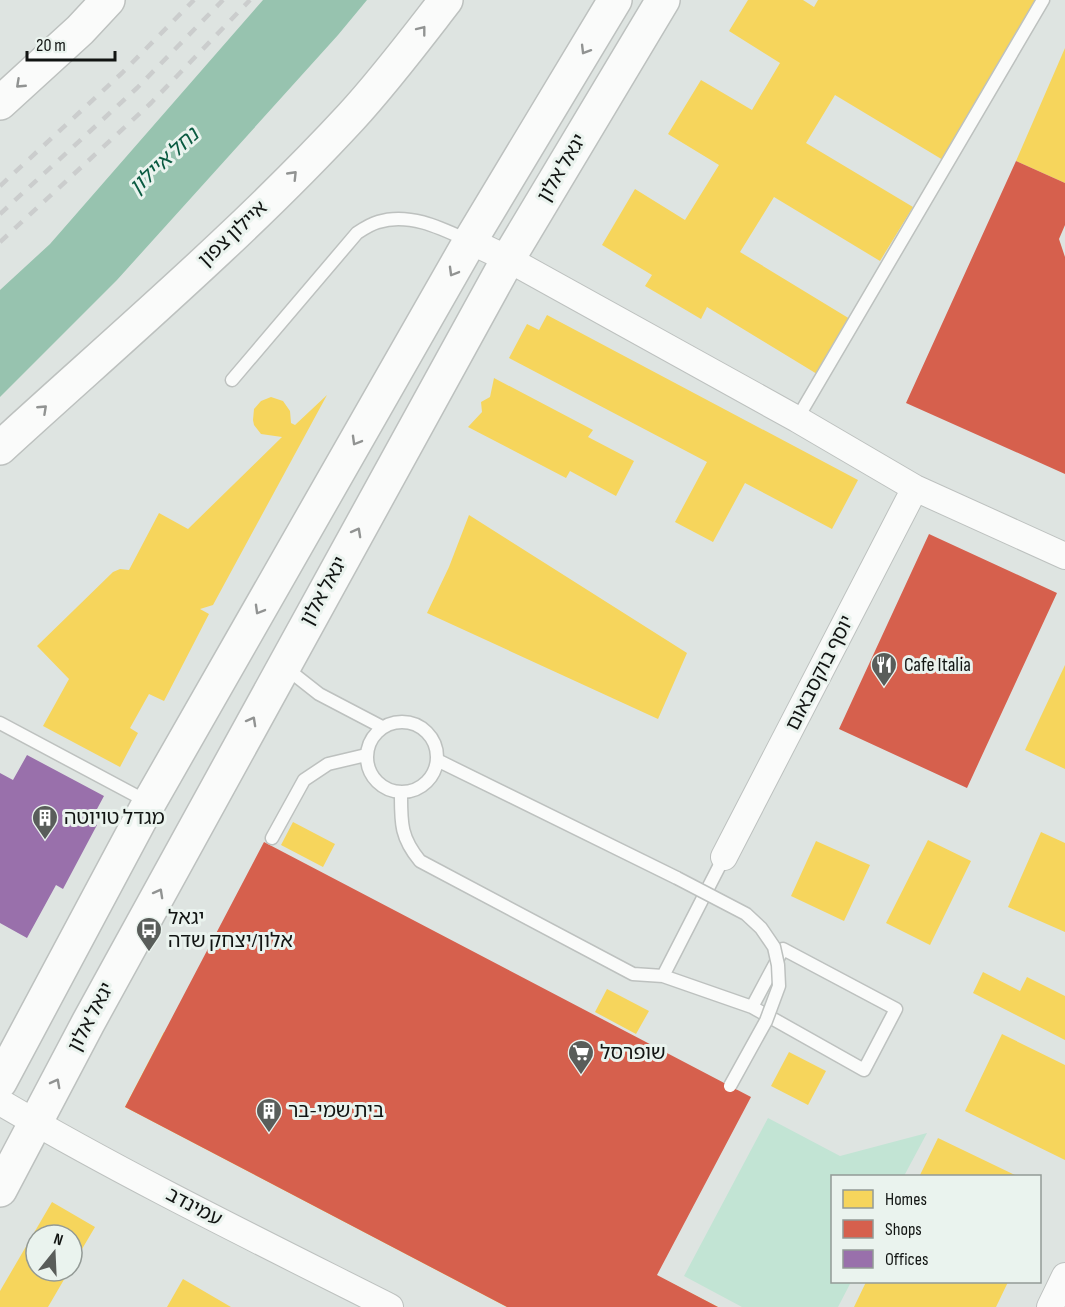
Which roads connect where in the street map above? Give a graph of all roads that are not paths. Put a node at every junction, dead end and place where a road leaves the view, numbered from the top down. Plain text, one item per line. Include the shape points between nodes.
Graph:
1 (108, 0) edge
2 (446, 0) edge
3 (615, 0) edge
4 (663, 0) edge
5 (1043, 0) edge
6 (0, 103) edge
7 (470, 241) junction
8 (508, 259) junction
9 (232, 380) dead end
10 (797, 419) junction
11 (0, 448) edge
12 (915, 488) junction
13 (1065, 556) edge
14 (283, 666) junction
15 (0, 723) edge
16 (382, 727) junction
17 (366, 755) junction
18 (437, 760) junction
19 (401, 792) junction
20 (149, 803) junction
21 (272, 838) dead end
22 (724, 857) joint
23 (663, 976) junction
24 (752, 1007) junction
25 (0, 1082) edge
26 (730, 1086) dead end
27 (0, 1102) edge
28 (35, 1123) junction
29 (0, 1190) edge
30 (1065, 1276) edge
31 (390, 1307) edge
32 (1050, 1307) edge

1 -> 6 main road
11 -> 2 main road, איילון צפון via 258,212 351,117
3 -> 7 main road, יגאל אלון
4 - 8 main road, יגאל אלון
5 - 10 lane
7 - 8 street
7 - 9 lane via 438,226 396,218 376,222 357,233
7 -> 20 main road, יגאל אלון
8 - 10 street
14 -> 8 main road, יגאל אלון
10 - 12 street
12 - 13 street
12 - 22 street, יוסף בוקסבאום
14 - 16 lane via 319,694
28 -> 14 main road, יגאל אלון
15 - 20 lane
16 - 17 lane
16 - 18 lane via 404,721 425,729 432,738
17 - 19 lane via 372,776 380,785
17 - 21 lane via 328,764 304,780
18 - 19 lane via 429,780 421,787
18 - 26 lane, bridge via 746,914 761,928 774,947 779,986 766,1020
19 - 23 lane via 402,828 408,846 420,861 633,974
20 - 25 main road, יגאל אלון
22 - 23 lane
23 - 24 lane
24 - 24 lane via 864,1070 896,1009 783,949
27 - 28 street, עמינדב
28 - 29 main road, יגאל אלון
28 - 31 street, עמינדב
30 - 32 street

